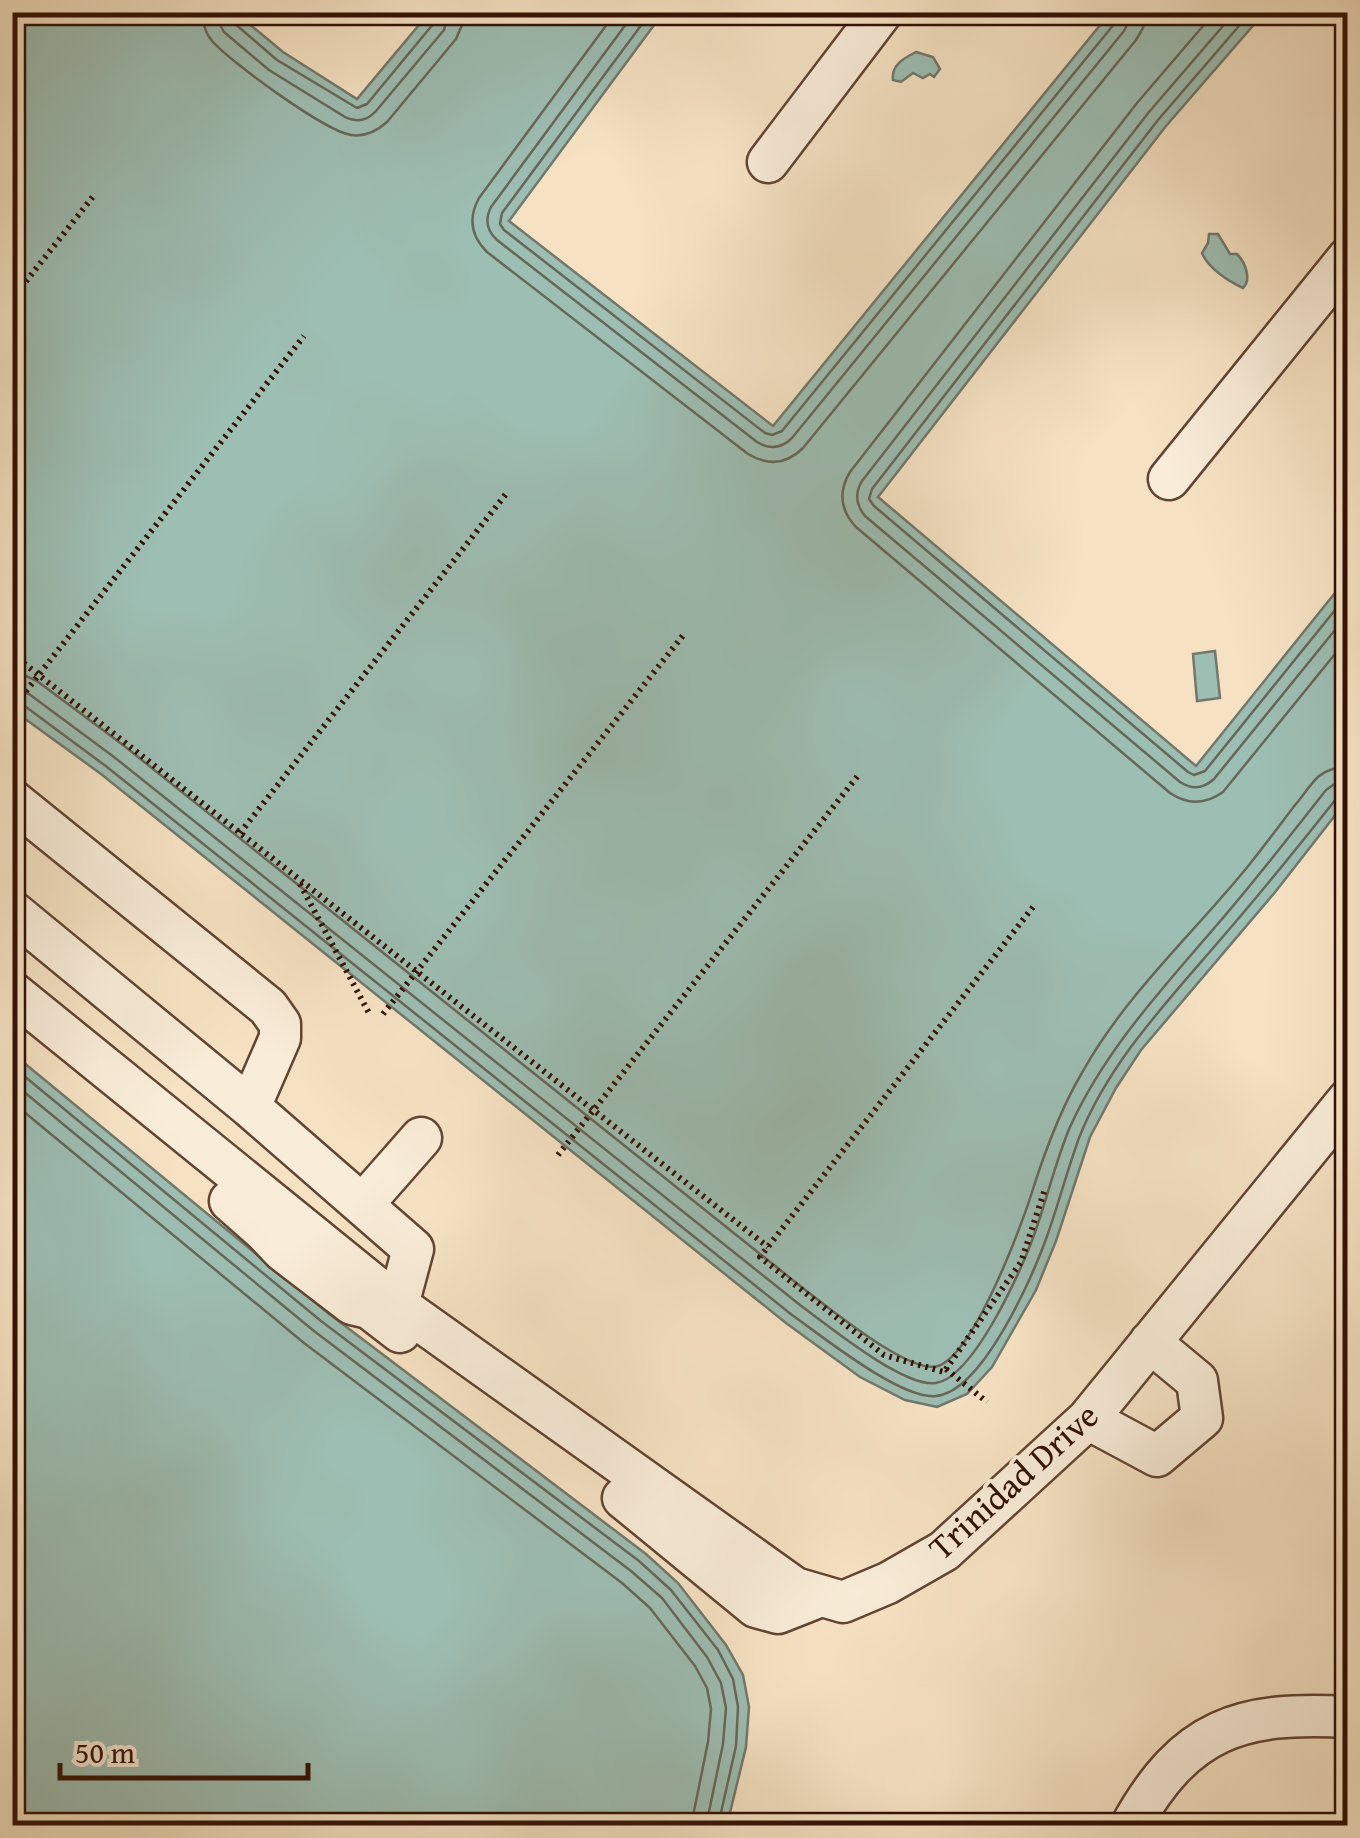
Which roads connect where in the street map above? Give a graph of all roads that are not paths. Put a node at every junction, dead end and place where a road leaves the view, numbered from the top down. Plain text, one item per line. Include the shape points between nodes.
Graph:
1 (882, 12) edge
2 (768, 162) dead end
3 (1348, 258) edge
4 (1169, 480) dead end
5 (12, 800) edge
6 (12, 911) edge
7 (12, 992) edge
8 (12, 1018) edge
9 (1348, 1100) edge
10 (250, 1107) junction
11 (421, 1138) dead end
12 (363, 1204) junction
13 (398, 1305) junction
14 (1150, 1342) junction
15 (1088, 1419) junction
16 (821, 1596) junction
17 (1348, 1717) edge
18 (1131, 1826) edge

1 - 2 street
3 - 4 street
5 - 10 street via 268,1007 280,1024 280,1038
6 - 10 street
7 - 13 street
8 - 16 street, Trinidad Drive via 283,1251 645,1514 756,1607 778,1613
9 - 14 street, Trinidad Drive
10 - 12 street
11 - 12 street
12 - 13 street via 413,1249
13 - 16 street via 795,1588
14 - 15 street, Trinidad Drive
14 - 15 street via 1196,1381 1202,1418 1157,1456
15 - 16 street, Trinidad Drive via 944,1551 844,1602
17 - 18 street via 1268,1718 1214,1734 1168,1769

